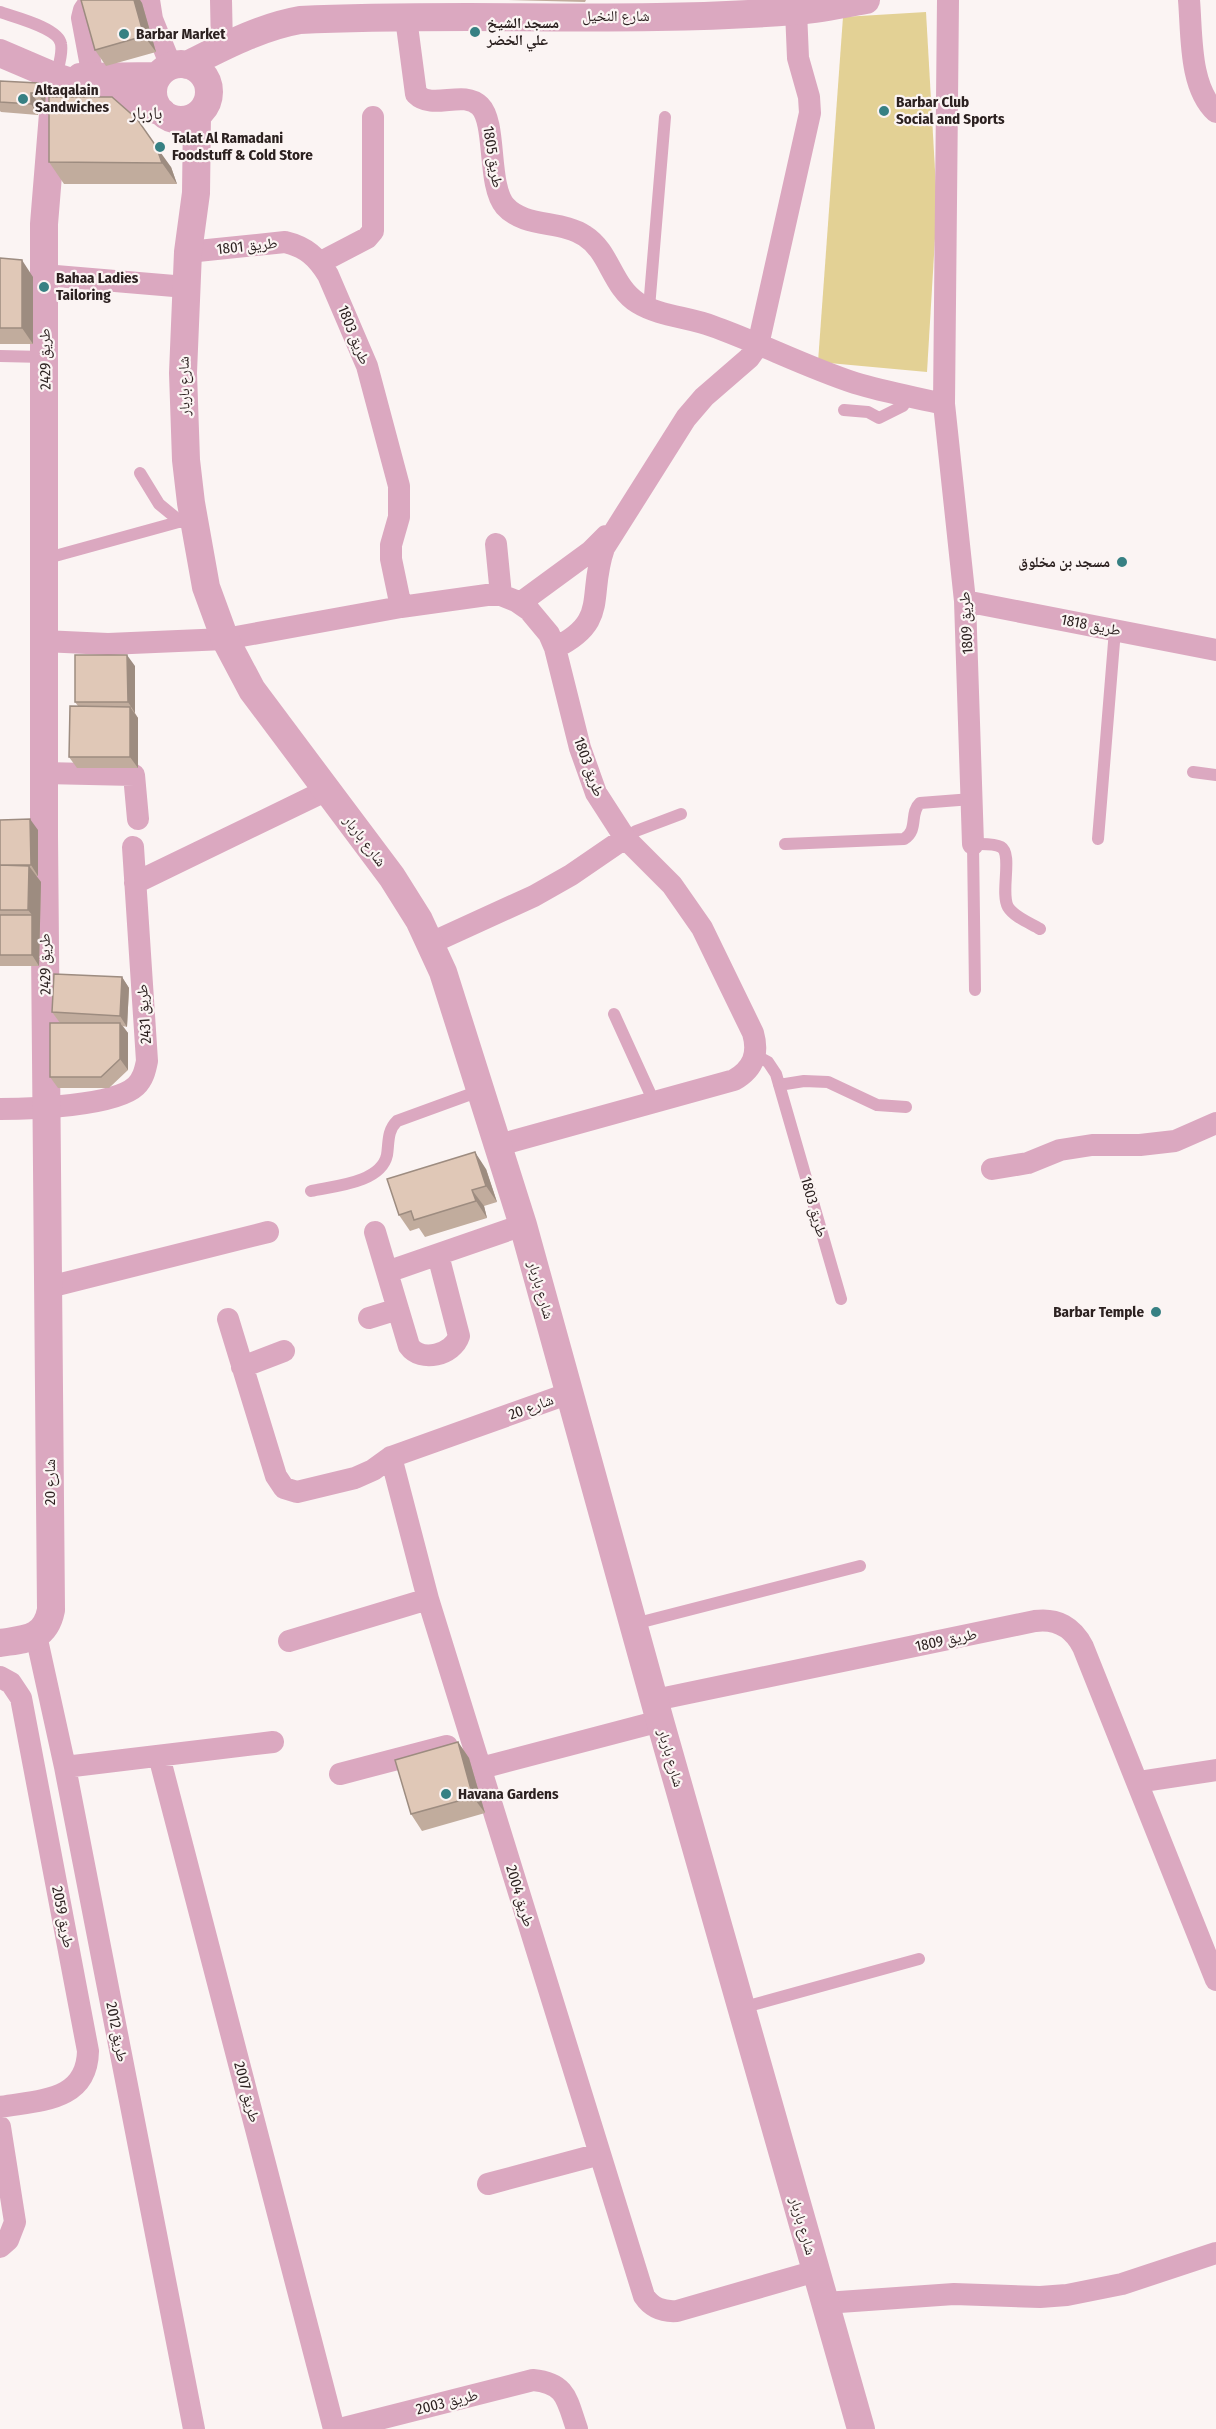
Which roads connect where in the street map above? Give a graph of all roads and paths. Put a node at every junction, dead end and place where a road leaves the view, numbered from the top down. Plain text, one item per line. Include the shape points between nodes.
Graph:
1 (91, 0) edge
2 (149, 0) edge
3 (221, 0) edge
4 (866, 0) edge
5 (948, 0) edge
6 (1189, 0) edge
7 (606, 8) edge
8 (457, 9) edge
9 (796, 11) junction
10 (0, 12) edge
11 (406, 18) junction
12 (259, 32) junction
13 (222, 48) junction
14 (0, 53) edge
15 (172, 69) junction
16 (56, 76) junction
17 (93, 77) junction
18 (184, 111) junction
19 (1216, 112) edge
20 (373, 117) dead end
21 (665, 117) dead end
22 (188, 252) junction
23 (325, 268) junction
24 (44, 275) junction
25 (186, 287) junction
26 (650, 308) junction
27 (758, 345) junction
28 (0, 356) edge
29 (45, 357) junction
30 (909, 396) junction
31 (944, 404) junction
32 (844, 410) dead end
33 (140, 473) dead end
34 (188, 520) junction
35 (618, 524) junction
36 (496, 544) dead end
37 (44, 559) junction
38 (510, 599) junction
39 (965, 601) junction
40 (401, 608) junction
41 (1115, 630) junction
42 (225, 639) junction
43 (43, 641) junction
44 (555, 648) junction
45 (1216, 650) edge
46 (1193, 772) dead end
47 (44, 773) junction
48 (1216, 775) edge
49 (327, 790) junction
50 (972, 799) junction
51 (681, 814) dead end
52 (138, 819) dead end
53 (625, 838) junction
54 (1098, 839) dead end
55 (785, 844) dead end
56 (973, 844) junction
57 (133, 847) dead end
58 (135, 883) junction
59 (1040, 929) dead end
60 (431, 943) junction
61 (975, 990) dead end
62 (614, 1014) dead end
63 (755, 1055) junction
64 (779, 1085) junction
65 (482, 1090) junction
66 (654, 1102) junction
67 (906, 1107) dead end
68 (0, 1109) edge
69 (47, 1109) junction
70 (1216, 1123) edge
71 (500, 1145) junction
72 (992, 1169) dead end
73 (311, 1191) dead end
74 (523, 1225) junction
75 (268, 1232) dead end
76 (375, 1232) dead end
77 (438, 1255) junction
78 (387, 1272) junction
79 (49, 1287) junction
80 (840, 1299) dead end
81 (398, 1309) junction
82 (369, 1318) dead end
83 (228, 1319) dead end
84 (284, 1351) dead end
85 (242, 1367) junction
86 (570, 1393) junction
87 (391, 1457) junction
88 (860, 1566) dead end
89 (428, 1599) junction
90 (634, 1624) junction
91 (36, 1635) junction
92 (289, 1641) dead end
93 (0, 1643) edge
94 (0, 1677) edge
95 (658, 1711) junction
96 (472, 1739) junction
97 (273, 1742) dead end
98 (159, 1756) junction
99 (64, 1767) junction
100 (481, 1768) junction
101 (1216, 1770) edge
102 (340, 1774) dead end
103 (1138, 1782) junction
104 (919, 1959) dead end
105 (1216, 1980) edge
106 (741, 2008) junction
107 (0, 2107) edge
108 (0, 2127) edge
109 (600, 2154) junction
110 (488, 2184) dead end
111 (0, 2247) edge
112 (1216, 2253) edge
113 (816, 2271) junction
114 (825, 2302) junction
115 (194, 2429) edge
116 (334, 2429) edge
117 (340, 2429) edge
118 (577, 2429) edge
119 (861, 2429) edge

1 - 17 street via 82,18
2 - 15 street via 152,19
3 - 13 street
4 - 9 street, شارع النخيل
5 - 31 street, طريق 1809
6 - 19 street via 1197,77 1204,99
7 - 8 street, شارع النخيل via 502,12
7 - 9 street, شارع النخيل
8 - 11 street, شارع النخيل
9 - 27 street via 798,58 809,97 809,121
10 - 16 lane via 58,36 62,47
11 - 12 street, شارع النخيل via 300,20
11 - 26 street, طريق 1805 via 417,94 427,101 467,100 480,105 486,118 497,191 504,205 518,215 583,234 598,248 628,296
12 - 13 street, شارع النخيل
12 - 18 street, شارع النخيل
13 - 15 street, شارع النخيل
14 - 16 street, شارع النخيل
15 - 17 street, شارع النخيل
15 - 18 street via 153,90 154,98
15 - 18 street via 202,74 209,90
16 - 17 street, شارع النخيل
16 - 18 street, شارع النخيل
16 - 24 street, طريق 2429 via 44,224
18 - 22 street, شارع باربار via 196,193
20 - 23 street via 373,231
21 - 26 lane
22 - 23 street, طريق 1801 via 285,242 311,253
22 - 25 street, شارع باربار
23 - 40 street, طريق 1803 via 367,366 399,486 399,517 391,559
24 - 25 street
24 - 29 street, طريق 2429
25 - 34 street, شارع باربار via 183,362
26 - 27 street
27 - 30 street via 856,383
27 - 35 street via 694,407
28 - 29 lane
29 - 37 street, طريق 2429
30 - 31 street
30 - 32 lane via 903,406 879,418 868,412
31 - 39 street, طريق 1809
33 - 34 lane via 159,504
34 - 37 lane
34 - 42 street, شارع باربار
35 - 38 street via 591,551
35 - 44 street via 600,560 588,624 581,633
36 - 38 street
37 - 43 street, طريق 2429
38 - 40 street via 487,595
38 - 44 street, طريق 1803 via 540,621
39 - 41 street, طريق 1818
39 - 50 street, طريق 1809
40 - 42 street
41 - 45 street, طريق 1818
41 - 54 lane
42 - 43 street via 108,644
42 - 49 street, شارع باربار via 252,690
43 - 47 street, طريق 2429
44 - 53 street, طريق 1803 via 587,771 606,812
46 - 48 lane
47 - 52 street via 134,774
47 - 69 street, طريق 2429
49 - 58 street
49 - 60 street, شارع باربار via 392,877
50 - 55 lane via 920,803 915,808 912,831 904,839
50 - 56 street, طريق 1809
51 - 53 lane
53 - 60 street via 534,896
53 - 63 street, طريق 1803 via 672,885 702,928 753,1033
56 - 59 lane via 1004,849 1008,907
56 - 61 lane
57 - 58 street, طريق 2431
58 - 69 street, طريق 2431 via 147,1052 145,1071 135,1087 126,1092
60 - 65 street, شارع باربار
62 - 66 lane
63 - 64 lane, طريق 1803 via 773,1067
63 - 66 street via 744,1075 734,1080
64 - 67 lane via 828,1082 877,1105
64 - 80 lane, طريق 1803
65 - 71 street, شارع باربار
65 - 73 lane via 397,1121 390,1131 387,1156 370,1177
66 - 71 street
68 - 69 street, طريق 2431
69 - 79 street, طريق 2429
70 - 72 street via 1174,1141 1092,1145
71 - 74 street, شارع باربار
74 - 77 street
74 - 86 street, شارع باربار
75 - 79 street
76 - 78 street
77 - 78 street
77 - 81 street via 459,1330 458,1341 450,1349 428,1356 414,1353
78 - 81 street
79 - 91 street, شارع 20 via 51,1610 44,1629
81 - 82 street
83 - 85 street
84 - 85 street
85 - 87 street, شارع 20 via 276,1476 284,1488 305,1491 355,1478
86 - 87 street, شارع 20
86 - 90 street, شارع باربار
87 - 89 street, طريق 2004
88 - 90 lane
89 - 92 street
89 - 96 street, طريق 2004
90 - 95 street, شارع باربار
91 - 93 street
91 - 99 street, طريق 2012
94 - 107 street, طريق 2059 via 21,1698 88,2051 88,2064 75,2087 64,2094
95 - 100 street, طريق 1809
95 - 103 street, طريق 1809 via 1035,1621 1052,1621 1068,1627 1080,1639
95 - 106 street, شارع باربار
96 - 100 street, طريق 2004
96 - 102 street
97 - 98 street
98 - 99 street
98 - 116 street, طريق 2007
99 - 115 street, طريق 2012
100 - 109 street, طريق 2004
101 - 103 street
103 - 105 street, طريق 1809
104 - 106 lane
106 - 113 street, شارع باربار
108 - 111 street via 15,2222 8,2240
109 - 110 street
109 - 113 street, طريق 2004 via 644,2296 661,2311 677,2311
112 - 114 street via 1122,2284 1067,2295 954,2294
113 - 114 street, شارع باربار
114 - 119 street, شارع باربار
117 - 118 street, طريق 2003 via 533,2380 547,2381 560,2388

